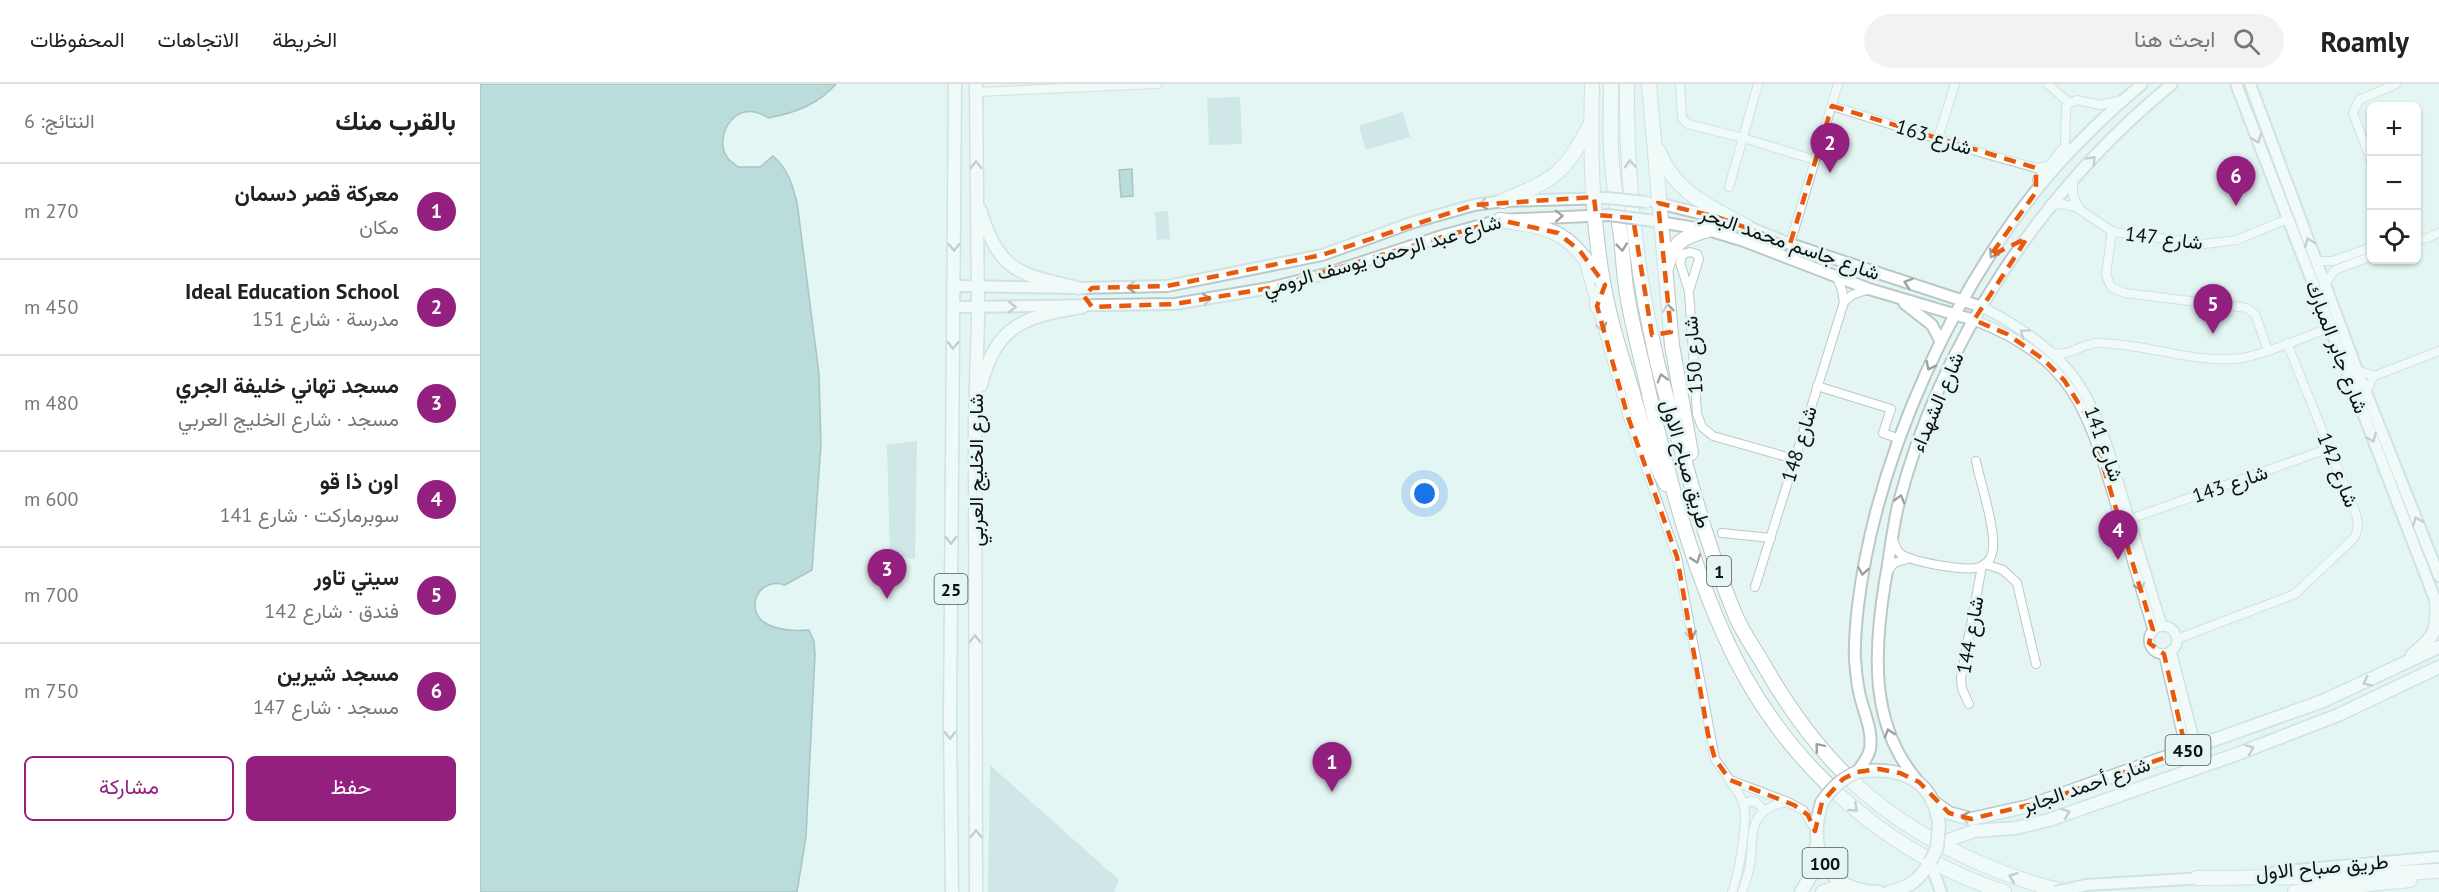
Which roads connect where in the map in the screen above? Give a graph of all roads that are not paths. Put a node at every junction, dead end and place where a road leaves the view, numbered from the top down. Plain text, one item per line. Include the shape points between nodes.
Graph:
1 (955, 84) edge
2 (1157, 84) edge
3 (1592, 84) edge
4 (1611, 84) edge
5 (1627, 84) edge
6 (1649, 84) edge
7 (1680, 84) edge
8 (1758, 84) edge
9 (1838, 84) edge
10 (1955, 84) edge
11 (2048, 84) edge
12 (2142, 84) edge
13 (2161, 84) edge
14 (2172, 84) edge
15 (2180, 84) edge
16 (2229, 84) edge
17 (2236, 84) edge
18 (2252, 84) edge
19 (2396, 84) edge
20 (976, 88) edge
21 (2124, 99) junction
22 (2154, 99) junction
23 (2069, 103) junction
24 (1832, 106) junction
25 (2246, 111) junction
26 (1591, 123) junction
27 (1743, 138) junction
28 (1938, 138) junction
29 (1655, 142) junction
30 (2370, 156) edge
31 (1815, 160) junction
32 (2049, 166) junction
33 (2036, 168) junction
34 (2037, 180) junction
35 (2073, 181) junction
36 (1729, 187) dead end
37 (2036, 192) junction
38 (976, 195) junction
39 (1600, 198) junction
40 (1503, 201) junction
41 (1652, 202) junction
42 (2053, 205) junction
43 (2080, 210) junction
44 (1602, 215) junction
45 (2287, 219) junction
46 (1500, 220) junction
47 (1653, 220) junction
48 (2012, 225) junction
49 (1748, 227) junction
50 (1708, 230) junction
51 (2112, 231) junction
52 (2439, 233) edge
53 (2027, 238) junction
54 (2421, 239) edge
55 (1790, 244) junction
56 (2367, 249) edge
57 (1580, 250) junction
58 (2367, 258) edge
59 (2316, 261) junction
60 (1665, 273) junction
61 (1837, 277) junction
62 (2325, 283) junction
63 (1604, 285) junction
64 (954, 286) junction
65 (978, 287) junction
66 (1078, 288) junction
67 (1095, 288) junction
68 (1869, 289) junction
69 (1689, 291) dead end
70 (1896, 297) junction
71 (1964, 301) junction
72 (1844, 302) junction
73 (1597, 306) junction
74 (978, 307) junction
75 (1088, 307) junction
76 (1982, 307) junction
77 (954, 308) junction
78 (1956, 314) junction
79 (1974, 320) junction
80 (2329, 328) junction
81 (1941, 342) junction
82 (2287, 343) junction
83 (2268, 350) junction
84 (2048, 351) junction
85 (2439, 351) edge
86 (2072, 352) junction
87 (2357, 370) junction
88 (2071, 374) junction
89 (2374, 376) junction
90 (1817, 386) junction
91 (2366, 392) junction
92 (975, 416) junction
93 (1900, 439) junction
94 (2330, 448) junction
95 (1794, 459) junction
96 (1976, 461) dead end
97 (1678, 506) junction
98 (2130, 519) junction
99 (1893, 529) junction
100 (1704, 532) junction
101 (1722, 533) dead end
102 (1771, 538) junction
103 (1911, 558) junction
104 (1984, 565) junction
105 (1887, 572) junction
106 (2439, 576) edge
107 (1755, 586) dead end
108 (2437, 604) edge
109 (2162, 626) junction
110 (2153, 630) junction
111 (2177, 639) junction
112 (2439, 647) edge
113 (2167, 652) junction
114 (2439, 659) edge
115 (2036, 664) dead end
116 (2439, 667) edge
117 (2391, 670) junction
118 (2439, 673) edge
119 (2419, 676) junction
120 (2392, 689) junction
121 (1969, 704) dead end
122 (2196, 747) junction
123 (2177, 753) junction
124 (1857, 772) junction
125 (1730, 780) junction
126 (1919, 782) junction
127 (2135, 788) junction
128 (1932, 801) junction
129 (1788, 802) junction
130 (1744, 805) junction
131 (1764, 810) junction
132 (1815, 831) junction
133 (1816, 845) junction
134 (1937, 848) junction
135 (2439, 857) edge
136 (1930, 862) junction
137 (2439, 873) edge
138 (2197, 878) junction
139 (1852, 887) junction
140 (952, 892) edge
141 (976, 892) edge
142 (1732, 892) edge
143 (1742, 892) edge
144 (1801, 892) edge
145 (1822, 892) edge
146 (1868, 892) edge
147 (1879, 892) edge
148 (1889, 892) edge
149 (1941, 892) edge
150 (2004, 892) edge
151 (2055, 892) edge
152 (2070, 892) edge
153 (2295, 892) edge

1 -> 64 main road, شارع الخليج العربي / 25
2 - 20 street
3 - 26 highway
4 -> 97 highway, طريق صباح الاول / 1 via 1611,151 1628,299
100 -> 5 highway, طريق صباح الاول / 1 via 1655,352 1635,243
6 - 29 highway
7 - 27 street via 1680,109 1685,121
8 - 27 street
9 - 24 street
10 - 28 street
11 - 23 street
12 - 21 main road, شارع الشهداء
13 - 22 main road
14 - 22 main road, شارع الشهداء
15 - 22 main road
16 - 25 main road
17 - 25 main road, شارع جابر المبارك
59 -> 18 main road, شارع جابر المبارك
19 - 30 street via 2359,100 2354,113
38 -> 20 main road, شارع الخليج العربي / 25
21 - 23 street via 2100,105 2077,100
21 - 37 main road, شارع الشهداء
35 -> 22 main road, شارع الشهداء
23 - 32 street via 2066,146
24 - 28 street, شارع 163
24 - 31 street
25 -> 45 main road, شارع جابر المبارك
26 - 39 highway
26 - 40 highway via 1575,153 1556,176
27 - 31 street
27 - 36 street
28 - 33 street, شارع 163
29 - 41 highway
29 - 49 highway via 1664,166 1677,184
31 - 55 street
32 - 33 street, شارع 163
32 - 34 street
33 - 34 street
34 - 37 street
35 - 42 main road, شارع الشهداء
35 - 43 street via 2073,196
37 - 48 main road, شارع الشهداء
38 - 65 main road, شارع الخليج العربي / 25
38 - 66 main road via 990,239 1012,267 1026,275
39 - 40 main road, شارع عبد الرحمن يوسف الرومي
39 - 41 main road, شارع جاسم محمد البحر, bridge
39 - 44 highway
40 -> 67 main road, شارع عبد الرحمن يوسف الرومي via 1414,222 1322,255 1226,276 1167,286
41 - 47 highway
41 - 49 main road, شارع جاسم محمد البحر
42 - 43 street, شارع 147 via 2067,204
42 - 53 main road, شارع الشهداء
43 - 51 street, شارع 147
46 -> 44 main road, شارع عبد الرحمن يوسف الرومي
44 - 47 main road, شارع جاسم محمد البحر, bridge
44 - 63 highway
45 - 51 street, شارع 147 via 2237,240 2213,244
45 - 80 main road, شارع جابر المبارك
46 - 57 highway via 1543,227
75 -> 46 main road, شارع عبد الرحمن يوسف الرومي via 1175,304 1270,288
47 - 50 main road, شارع جاسم محمد البحر
47 - 60 highway
48 - 53 main road via 2015,239
48 -> 71 main road, شارع الشهداء
49 - 55 main road, شارع جاسم محمد البحر
50 - 60 highway via 1675,246
50 - 61 main road, شارع جاسم محمد البحر
51 - 83 street via 2106,275 2111,288 2247,308 2254,314
52 - 54 street
53 - 76 main road, شارع الشهداء
71 -> 55 main road, شارع جاسم محمد البحر
56 - 59 street via 2333,261
57 - 63 highway
57 - 73 street
58 - 62 street via 2335,270
59 - 62 main road, شارع جابر المبارك
100 -> 60 highway via 1672,345
61 - 68 main road, شارع جاسم محمد البحر
61 - 72 street
62 - 87 main road, شارع جابر المبارك
63 - 73 highway
63 - 97 highway via 1648,445
64 - 65 main road, شارع عبد الرحمن يوسف الرومي
64 - 77 main road, شارع الخليج العربي / 25
65 - 66 main road, شارع عبد الرحمن يوسف الرومي
65 - 74 main road, شارع الخليج العربي / 25
66 - 67 main road, شارع عبد الرحمن يوسف الرومي
67 - 75 main road via 1084,296
68 - 70 main road, شارع جاسم محمد البحر
68 - 72 street
69 - 95 street, شارع 150 via 1697,414 1702,427 1717,438
70 - 78 main road, شارع جاسم محمد البحر
70 - 81 main road via 1932,325
71 - 76 main road, شارع جاسم محمد البحر
71 - 78 main road, شارع الشهداء
72 - 90 street, شارع 148
73 -> 125 street via 1627,414 1677,557 1708,734 1715,759
74 -> 75 main road, شارع عبد الرحمن يوسف الرومي
74 - 77 main road, شارع عبد الرحمن يوسف الرومي
74 - 92 main road, شارع الخليج العربي / 25
75 - 92 main road via 1036,317 1005,334 986,367
76 - 79 main road, شارع الشهداء
84 -> 76 street, شارع 141 via 2019,328
77 -> 140 main road, شارع الخليج العربي / 25
78 - 79 main road, شارع جاسم محمد البحر
78 - 81 main road, شارع الشهداء
99 -> 79 main road, شارع الشهداء via 1933,404
79 -> 110 street, شارع 141 via 2029,347 2060,375 2081,405 2100,450
80 - 82 street
80 -> 108 main road, شارع جابر المبارك
81 -> 93 main road, شارع الشهداء
82 - 83 street
82 - 94 street, شارع 142
83 - 86 street via 2227,359 2097,343
84 - 86 street
84 - 88 street, شارع 141
85 - 89 street
86 - 88 street via 2068,361
87 - 89 street
87 - 91 main road, شارع جابر المبارك
88 - 98 street, شارع 141 via 2100,425
89 - 91 street
90 - 93 street via 1891,410 1883,433
90 - 95 street, شارع 148
106 -> 91 main road, شارع جابر المبارك
141 -> 92 main road, شارع الخليج العربي / 25
93 -> 124 main road, شارع الشهداء via 1872,529 1858,605 1855,658 1870,738 1866,759
94 - 98 street, شارع 143
94 - 111 street, شارع 142 via 2356,514 2355,537 2295,594
95 - 102 street, شارع 148
96 - 104 street, شارع 144 via 1993,541 1992,555
97 -> 150 highway, طريق صباح الاول / 1 via 1730,647 1785,735 1826,783 1879,828 1942,867
98 - 109 street, شارع 141
99 - 103 street via 1897,549
99 - 105 main road, شارع الشهداء
152 -> 100 highway, طريق صباح الاول / 1 via 2032,884 1958,854 1908,826 1856,788 1816,744 1781,695 1738,621
101 - 102 street
102 - 107 street, شارع 148
103 - 104 street, شارع 144 via 1960,568
103 - 105 street via 1894,563
104 - 115 street via 2003,570 2017,583
104 - 121 street, شارع 144 via 1961,678
126 -> 105 main road, شارع الشهداء via 1901,761 1891,741 1879,685 1877,641
108 - 117 main road via 2431,638
109 - 110 street
109 - 111 street via 2172,630
110 - 113 street via 2149,638 2151,648
111 - 113 street
112 - 117 main road, شارع أحمد الجابر / 450
113 - 122 street
113 - 123 street via 2183,737
114 - 120 main road
116 - 119 main road, شارع أحمد الجابر / 450
117 -> 122 main road, شارع أحمد الجابر / 450 via 2331,698
118 - 119 main road
119 - 120 main road, شارع أحمد الجابر / 450
127 -> 120 main road, شارع أحمد الجابر / 450 via 2318,723
122 - 123 main road, شارع أحمد الجابر / 450
122 - 127 main road via 2195,761 2154,776
123 -> 128 main road, شارع أحمد الجابر / 450 via 2045,801 1980,818 1961,818
124 - 126 main road via 1879,769
124 - 132 main road, 100, bridge via 1837,784 1822,802
125 - 129 street
125 - 130 street
126 - 128 main road
134 -> 127 main road, شارع أحمد الجابر / 450 via 1962,833 2016,828 2049,820
128 - 134 main road, bridge via 1939,824
129 - 131 street
129 - 132 street via 1808,815
130 - 131 street via 1756,802
130 - 142 street via 1740,864
131 - 143 street via 1754,826 1750,865
132 - 133 main road, 100
133 - 139 main road, 100 via 1828,868
133 - 144 main road, 100 via 1812,874
134 - 136 main road, bridge
135 - 138 main road, طريق صباح الاول
136 - 148 main road via 1911,885
136 - 149 main road
137 - 138 highway
137 - 153 highway, طريق صباح الاول via 2396,882
138 - 151 main road, طريق صباح الاول, bridge via 2086,885
139 - 145 main road, 100
139 - 146 main road, 100
146 - 147 main road, 100

